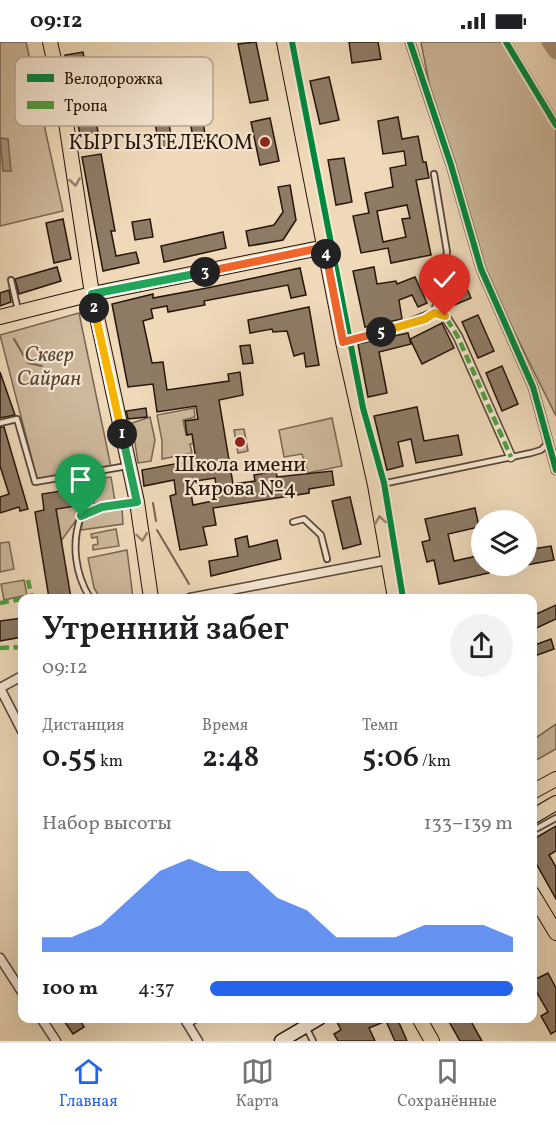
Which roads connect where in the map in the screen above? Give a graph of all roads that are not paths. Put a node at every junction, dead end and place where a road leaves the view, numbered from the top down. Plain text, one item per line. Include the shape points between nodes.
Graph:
1 (50, 42) edge
2 (284, 42) edge
3 (410, 42) edge
4 (53, 57) edge
5 (67, 126) edge
6 (434, 174) dead end
7 (325, 247) junction
8 (11, 280) dead end
9 (92, 294) junction
10 (18, 313) junction
11 (434, 313) junction
12 (0, 317) edge
13 (343, 342) junction
14 (0, 423) edge
15 (550, 441) junction
16 (511, 457) junction
17 (128, 466) junction
18 (556, 470) edge
19 (375, 485) junction
20 (137, 502) junction
21 (292, 522) dead end
22 (327, 559) dead end
23 (387, 560) junction
24 (88, 594) edge
25 (150, 594) edge
26 (211, 594) edge
27 (393, 594) edge
28 (0, 677) edge
29 (18, 678) edge
30 (2, 687) edge
31 (18, 722) edge
32 (556, 779) edge
33 (537, 789) edge
34 (556, 803) edge
35 (537, 814) edge
36 (556, 818) edge
37 (537, 828) edge
38 (537, 901) edge
39 (556, 933) edge
40 (0, 958) edge
41 (18, 986) edge
42 (44, 1023) edge
43 (189, 1023) edge
44 (312, 1023) edge
45 (422, 1023) edge
46 (306, 1027) junction
47 (56, 1041) edge
48 (198, 1041) edge
49 (281, 1041) edge
50 (313, 1041) edge
51 (432, 1041) edge

1 -> 4 main road
2 - 7 main road
3 - 15 street via 481,269 534,387
5 -> 9 main road
6 - 11 lane via 447,252
7 - 9 main road
7 - 13 main road
8 - 10 lane
9 - 10 main road
9 - 17 main road
10 - 12 main road
11 - 13 street
11 - 16 street via 445,316 458,338
13 - 19 main road
14 - 17 lane via 17,418 35,482
15 - 16 lane via 541,450
15 - 18 street
16 - 19 lane
17 - 20 main road
23 -> 19 main road
20 - 24 lane via 102,507 81,516 75,530 75,554
20 -> 25 main road
21 - 22 lane via 304,519 321,535
23 - 26 street
23 - 27 main road
28 - 30 street
29 - 30 street
30 - 31 street
32 - 33 main road
34 - 35 main road
36 - 37 lane
38 - 39 main road
40 - 41 street
42 - 47 street
43 - 48 street
44 - 46 main road
45 - 51 main road
46 - 49 main road
46 - 50 lane

